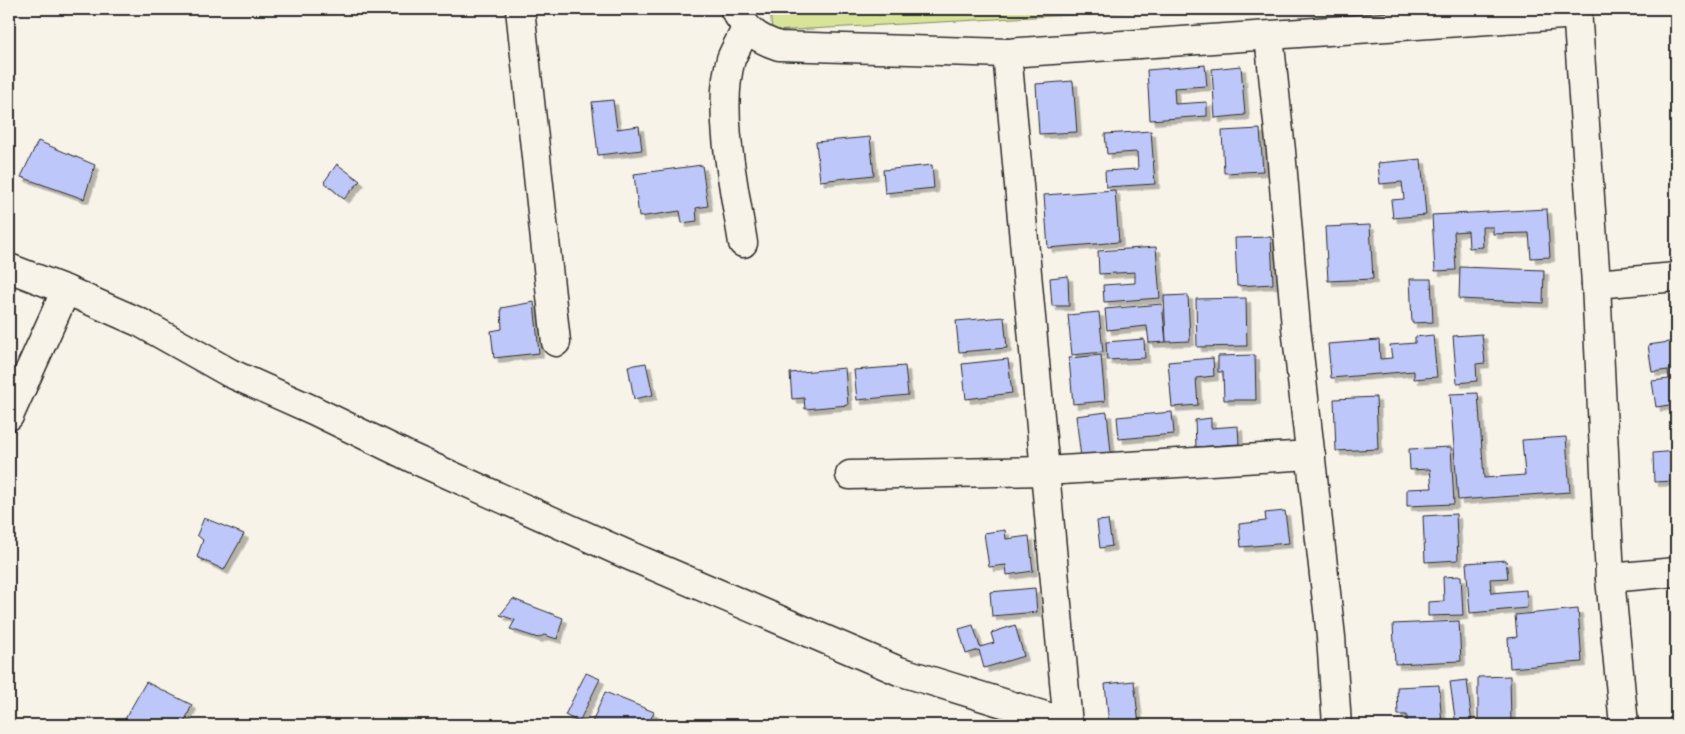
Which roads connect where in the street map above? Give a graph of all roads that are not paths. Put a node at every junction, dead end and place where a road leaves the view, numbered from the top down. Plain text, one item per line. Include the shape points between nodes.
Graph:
1 (520, 9) edge
2 (1578, 11) edge
3 (740, 18) edge
4 (1269, 36) junction
5 (1007, 53) junction
6 (743, 243) dead end
7 (9, 268) edge
8 (1676, 277) edge
9 (1596, 284) junction
10 (66, 290) junction
11 (556, 342) dead end
12 (9, 416) edge
13 (1311, 455) junction
14 (1045, 471) junction
15 (850, 475) dead end
16 (1676, 572) edge
17 (1610, 578) junction
18 (1068, 724) edge
19 (1337, 725) edge
20 (1624, 725) edge

1 - 11 street
2 - 4 street
2 - 9 street
3 - 5 street via 762,40 779,46
3 - 6 street via 726,90 727,134
4 - 5 street
4 - 13 street
5 - 14 street
7 - 10 street
8 - 9 street
9 - 17 street
10 - 12 street
10 - 18 street via 141,323 230,373 628,555 899,671
13 - 14 street
13 - 19 street
14 - 15 street
14 - 18 street
16 - 17 street
17 - 20 street

